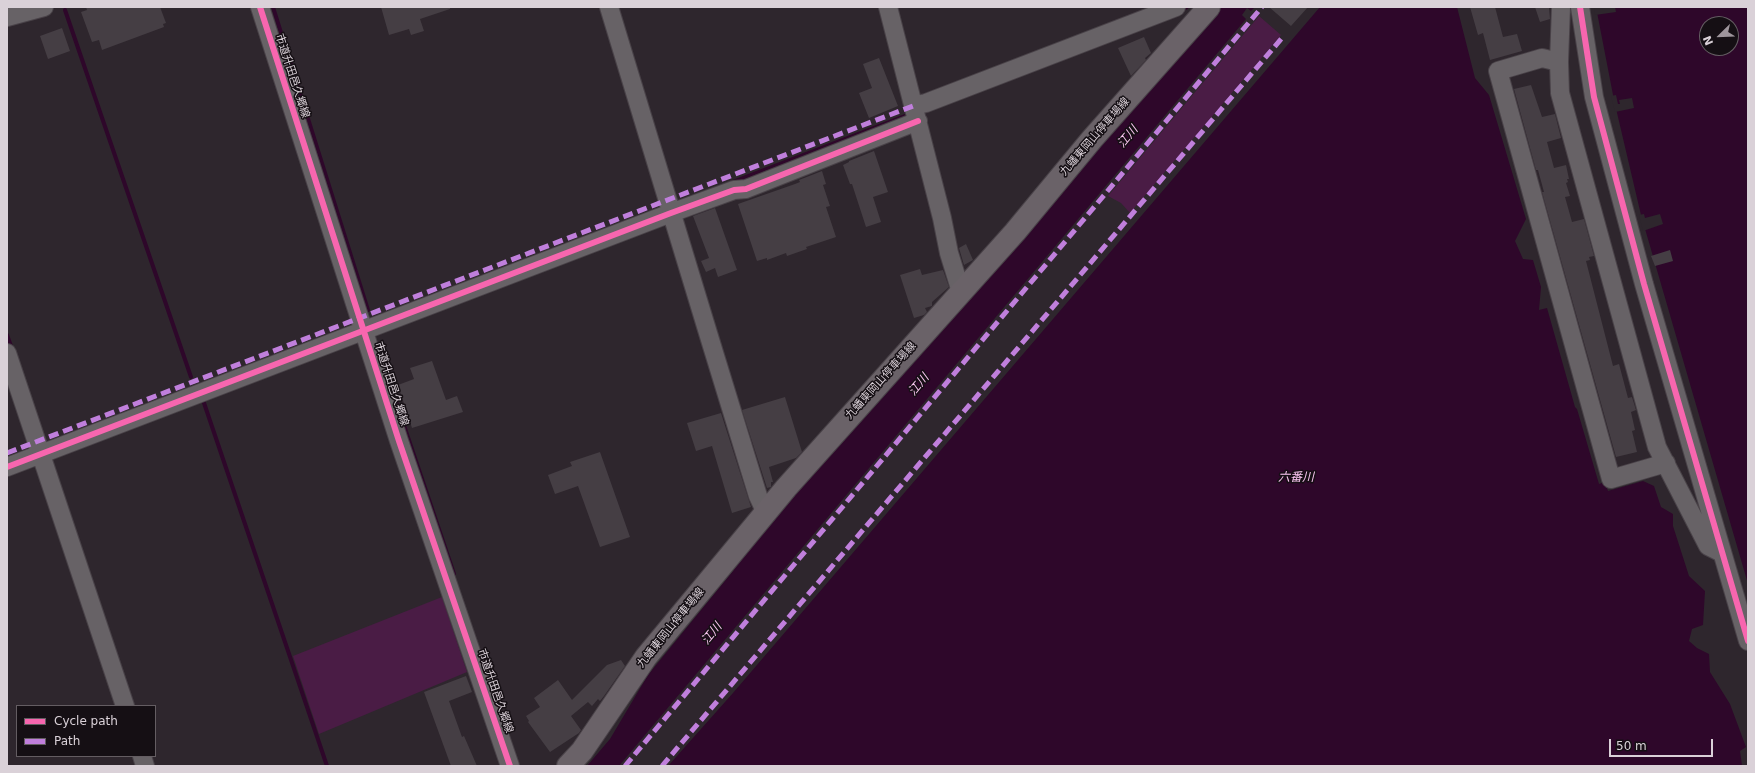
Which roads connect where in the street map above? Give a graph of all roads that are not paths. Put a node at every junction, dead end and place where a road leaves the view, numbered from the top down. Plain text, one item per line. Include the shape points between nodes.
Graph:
1 (44, 7) edge
2 (260, 7) edge
3 (609, 7) edge
4 (888, 7) edge
5 (1176, 7) edge
6 (1208, 7) edge
7 (1561, 7) edge
8 (1580, 7) edge
9 (7, 17) edge
10 (1558, 62) junction
11 (915, 113) junction
12 (670, 209) junction
13 (961, 292) junction
14 (362, 326) junction
15 (7, 353) edge
16 (40, 449) junction
17 (1666, 463) junction
18 (7, 467) edge
19 (766, 513) junction
20 (1722, 553) junction
21 (1748, 641) edge
22 (125, 705) edge
23 (510, 766) edge
24 (568, 766) edge

1 - 9 street
2 - 14 street, 市道升田邑久郷線
3 - 12 street
4 - 11 street
5 - 11 street via 926,104
6 - 13 main road, 九蟠東岡山停車場線
7 - 10 street
8 - 20 street via 1594,97 1644,284
10 - 17 street via 1560,93 1657,448
10 - 17 street via 1542,58 1498,71 1611,479
11 - 12 street via 746,189 734,190
11 - 13 street
12 - 14 street
12 - 19 street via 758,496
13 - 19 main road, 九蟠東岡山停車場線
14 - 16 street
14 - 23 street, 市道升田邑久郷線
15 - 16 street
16 - 18 street
16 - 22 street
17 - 20 street via 1708,546
19 - 24 main road, 九蟠東岡山停車場線 via 646,657 582,751
20 - 21 street

